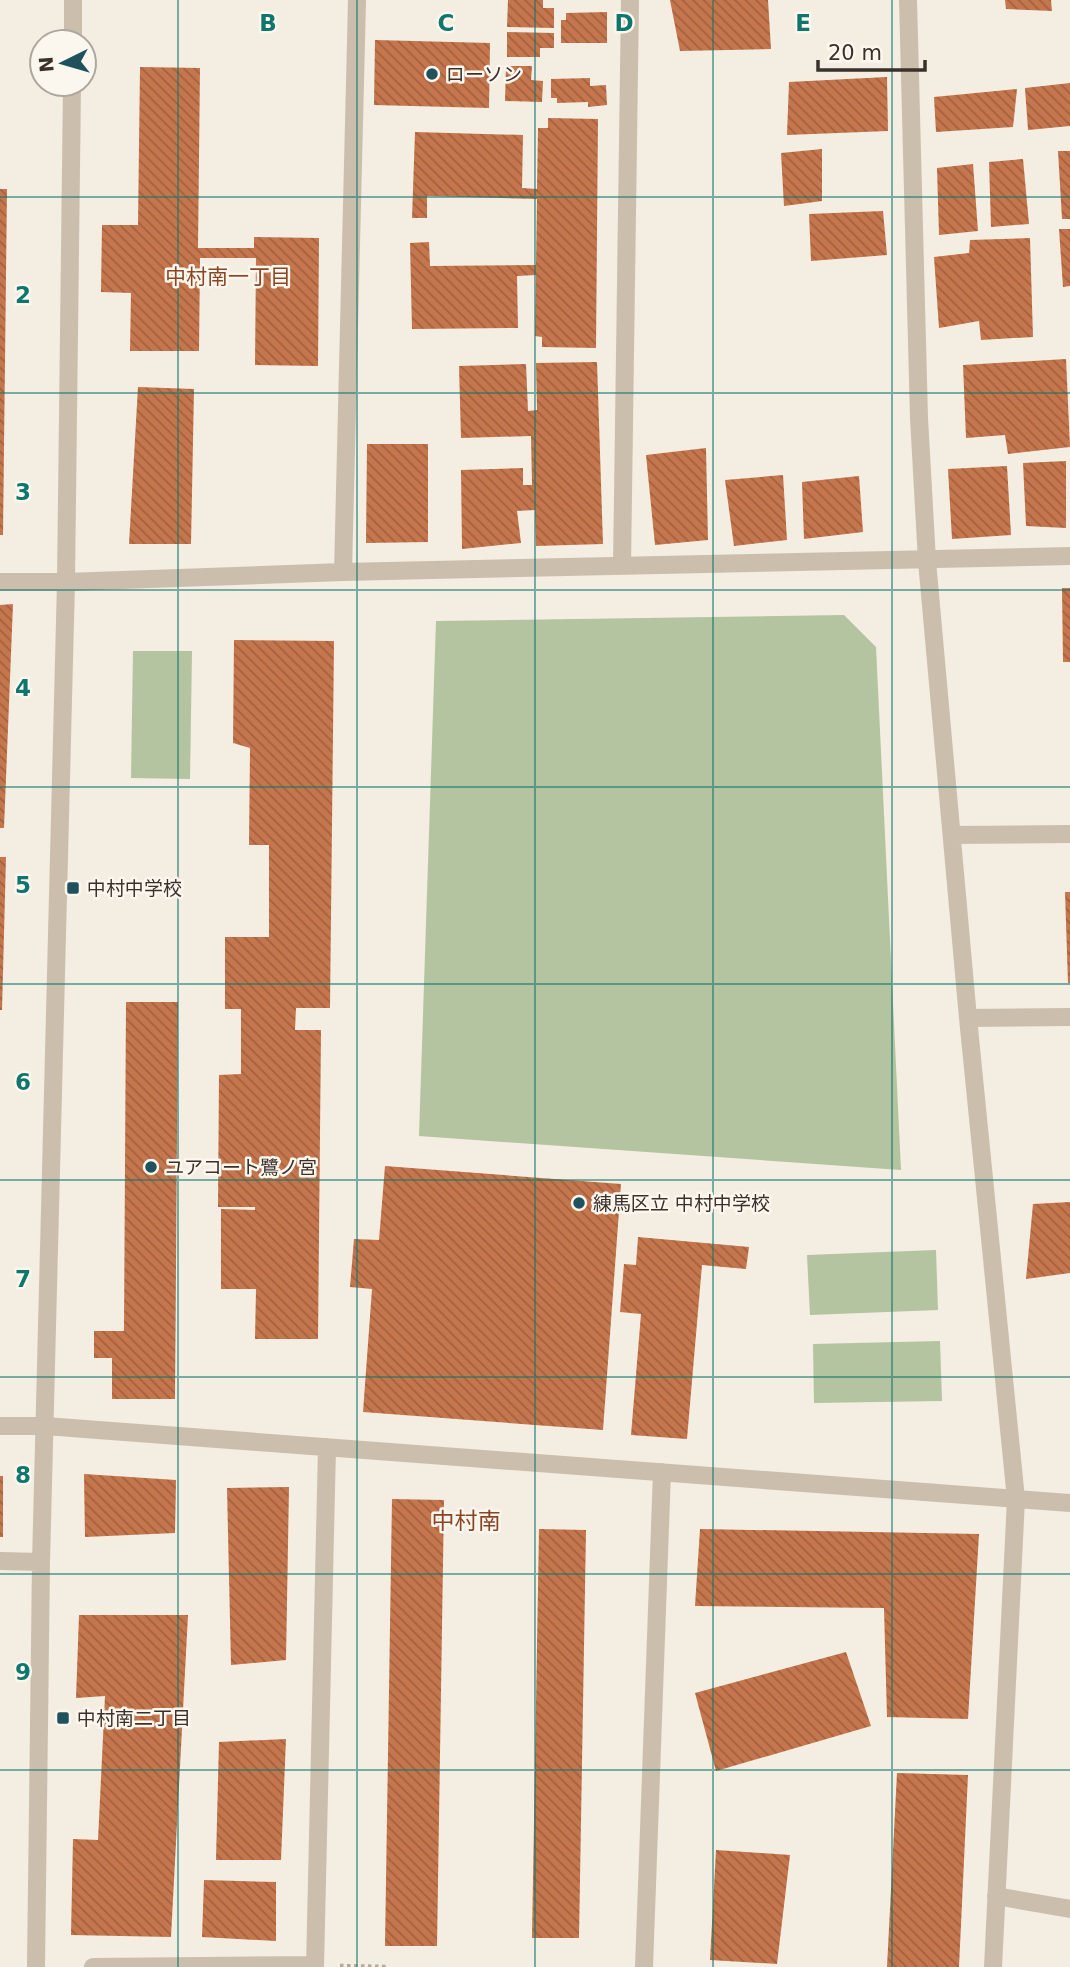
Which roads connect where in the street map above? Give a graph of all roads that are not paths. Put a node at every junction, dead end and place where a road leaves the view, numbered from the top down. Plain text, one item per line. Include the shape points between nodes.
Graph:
1 (74, 0) edge
2 (357, 0) edge
3 (629, 0) edge
4 (908, 0) edge
5 (73, 28) edge
6 (72, 98) edge
7 (1070, 556) edge
8 (926, 561) junction
9 (622, 566) junction
10 (343, 572) junction
11 (0, 582) edge
12 (66, 582) junction
13 (1070, 834) edge
14 (952, 835) junction
15 (1070, 1017) edge
16 (968, 1018) junction
17 (0, 1426) edge
18 (45, 1426) junction
19 (327, 1447) junction
20 (662, 1472) junction
21 (1016, 1499) junction
22 (1070, 1503) edge
23 (0, 1561) edge
24 (41, 1562) junction
25 (996, 1896) junction
26 (1070, 1909) edge
27 (315, 1966) edge
28 (36, 1967) edge
29 (93, 1967) edge
30 (644, 1967) edge
31 (993, 1967) edge

1 - 5 street
2 - 10 street
3 - 9 street
4 - 8 street
6 - 12 street
7 - 8 street
8 - 9 street
8 - 14 street
9 - 10 street
10 - 12 street
11 - 12 street
12 - 18 street
13 - 14 street
14 - 16 street
15 - 16 street
16 - 21 street
17 - 18 street
18 - 19 street
18 - 24 street
19 - 20 street
19 - 27 street
20 - 21 street
20 - 30 street
21 - 22 street
21 - 25 street
23 - 24 street
24 - 28 street
25 - 26 street
25 - 31 street
27 - 29 street

